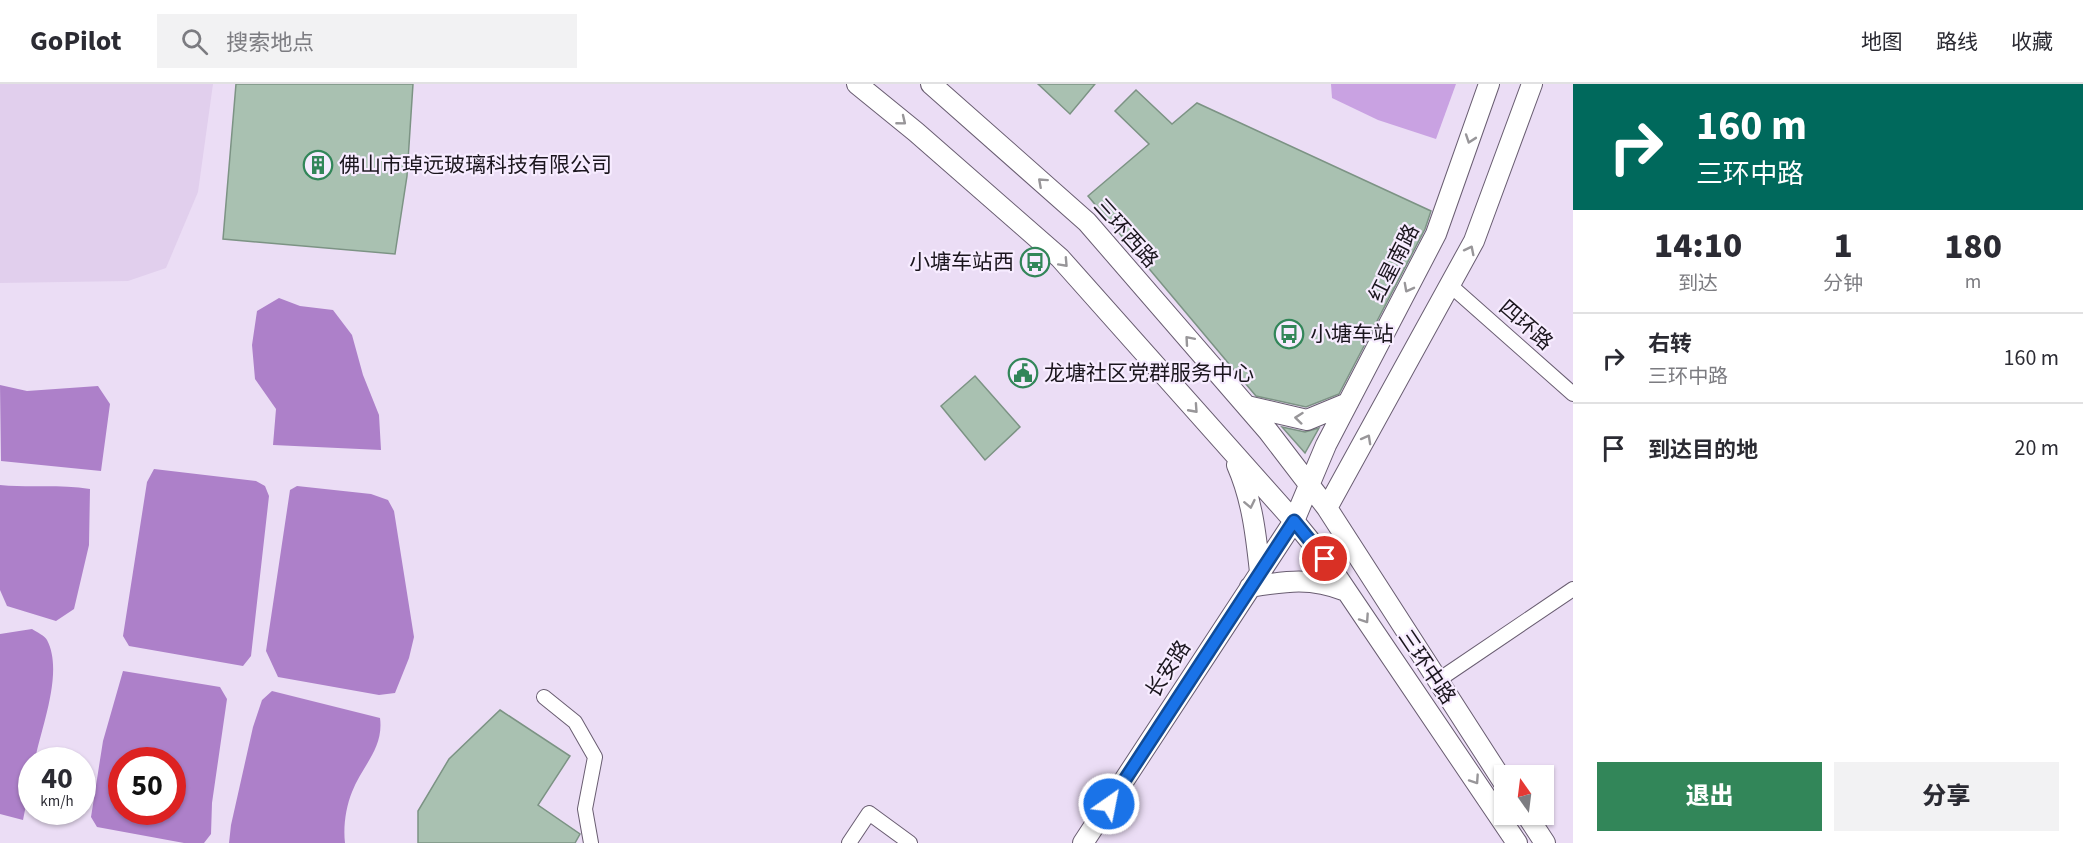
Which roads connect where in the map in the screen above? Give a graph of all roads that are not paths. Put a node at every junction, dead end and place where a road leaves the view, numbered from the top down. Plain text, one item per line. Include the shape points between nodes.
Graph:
1 (856, 84) edge
2 (930, 84) edge
3 (1489, 84) edge
4 (1532, 84) edge
5 (1451, 286) junction
6 (1573, 394) edge
7 (1348, 403) junction
8 (1247, 406) junction
9 (1230, 449) junction
10 (1344, 479) junction
11 (1309, 485) junction
12 (1327, 508) junction
13 (1294, 521) junction
14 (1355, 552) junction
15 (1255, 580) junction
16 (1573, 589) edge
17 (1346, 591) junction
18 (1437, 681) junction
19 (544, 697) dead end
20 (1494, 768) edge
21 (1533, 825) edge
22 (591, 843) edge
23 (849, 843) edge
24 (910, 843) edge
25 (1083, 843) edge
26 (1517, 843) edge
27 (1545, 843) edge

1 -> 9 main road, 三环中路 via 1060,258
8 -> 2 main road, 三环西路 via 1088,222
3 -> 7 main road, 红星南路 via 1436,234
5 -> 4 main road via 1474,241
5 - 6 street, 四环路
10 -> 5 main road
7 -> 8 main road via 1307,420
7 - 11 main road, 红星南路
8 - 11 main road, 三环西路
9 - 13 main road, 三环中路
9 -> 15 main road via 1246,486 1256,532
10 - 12 main road
10 - 14 main road via 1346,526
11 - 12 main road, 三环中路
11 - 13 main road, 红星南路
12 - 13 main road
12 - 14 main road, 三环中路
13 - 15 main road, 长安路
13 - 17 main road, 三环中路
14 - 18 main road, 三环中路
15 - 17 main road via 1312,580
15 - 25 main road, 长安路
16 - 18 street
17 -> 26 main road, 三环中路
18 - 20 main road, 三环中路
19 - 22 street via 575,722 594,757 585,809
21 - 27 main road
23 - 24 street via 869,813

